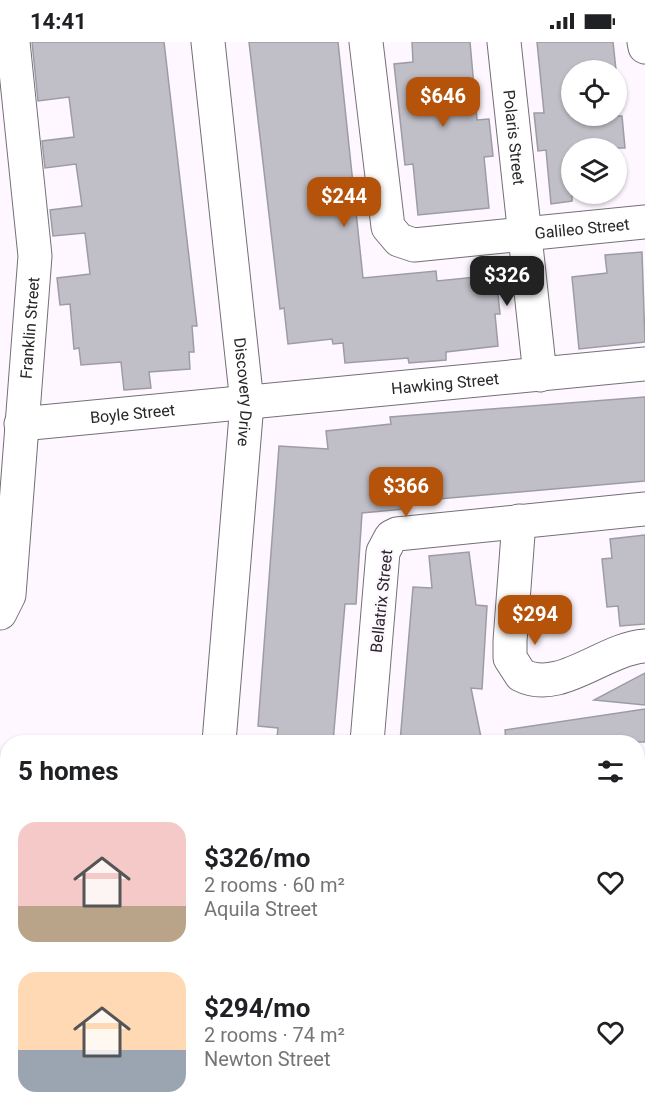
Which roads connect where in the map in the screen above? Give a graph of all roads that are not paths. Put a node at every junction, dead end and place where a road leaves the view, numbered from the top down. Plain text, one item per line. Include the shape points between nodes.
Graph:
1 (13, 42) edge
2 (208, 42) edge
3 (366, 42) edge
4 (504, 42) edge
5 (644, 42) edge
6 (645, 47) edge
7 (10, 124) edge
8 (645, 222) edge
9 (525, 233) junction
10 (645, 364) edge
11 (540, 375) junction
12 (247, 403) junction
13 (21, 424) junction
14 (645, 509) edge
15 (519, 521) junction
16 (0, 613) edge
17 (645, 646) edge
18 (220, 735) edge
19 (368, 735) edge

1 - 7 street, Franklin Street
2 - 12 street, Discovery Drive
3 - 9 street, Galileo Street via 388,227 399,240 414,244
4 - 9 street, Polaris Street
5 - 6 street
7 - 13 street, Franklin Street via 35,256
8 - 9 street, Galileo Street
9 - 11 street, Polaris Street
10 - 11 street, Hawking Street
11 - 12 street, Hawking Street
12 - 13 street, Boyle Street
12 - 18 street, Discovery Drive
13 - 16 street, Franklin Street via 9,595
14 - 15 street, Bellatrix Street
15 - 17 street via 510,658 521,675 538,681 555,680 618,650
15 - 19 street, Bellatrix Street via 391,537 383,552

